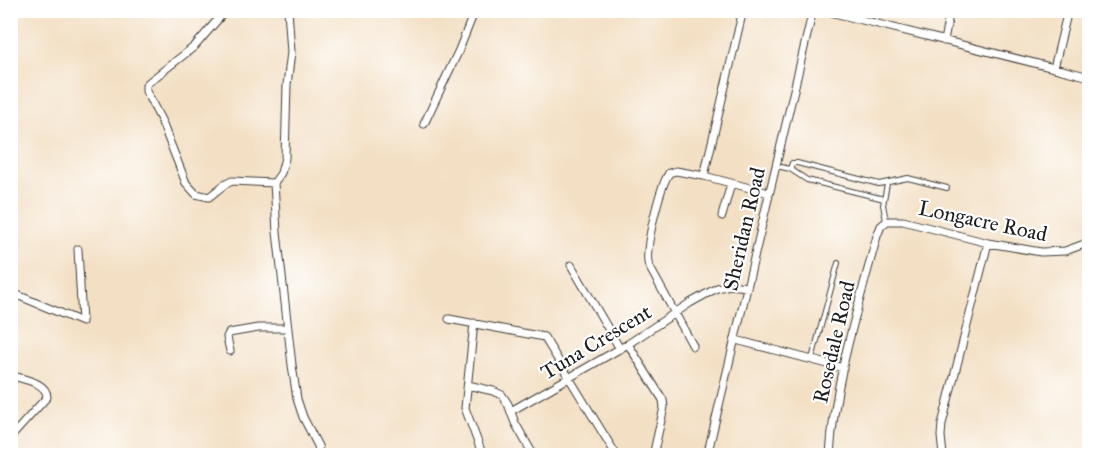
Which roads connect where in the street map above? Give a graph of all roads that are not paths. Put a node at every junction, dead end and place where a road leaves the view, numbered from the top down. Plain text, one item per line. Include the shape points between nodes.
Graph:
1 (226, 10) edge
2 (288, 10) edge
3 (475, 10) edge
4 (742, 10) edge
5 (813, 10) edge
6 (822, 10) edge
7 (950, 10) edge
8 (1068, 10) edge
9 (944, 41) junction
10 (1054, 68) junction
11 (1089, 77) edge
12 (424, 124) dead end
13 (776, 166) junction
14 (790, 169) junction
15 (704, 176) junction
16 (274, 183) junction
17 (888, 183) junction
18 (731, 184) junction
19 (947, 188) dead end
20 (769, 193) junction
21 (884, 199) junction
22 (722, 216) dead end
23 (887, 221) junction
24 (877, 236) joint
25 (1089, 242) edge
26 (988, 243) junction
27 (78, 249) dead end
28 (838, 263) dead end
29 (571, 265) dead end
30 (747, 287) junction
31 (10, 292) edge
32 (676, 313) junction
33 (449, 319) dead end
34 (474, 323) junction
35 (288, 328) junction
36 (736, 340) junction
37 (628, 344) junction
38 (693, 346) dead end
39 (620, 349) junction
40 (231, 351) dead end
41 (812, 360) junction
42 (843, 368) junction
43 (10, 375) edge
44 (569, 376) junction
45 (468, 386) junction
46 (511, 411) junction
47 (11, 437) edge
48 (320, 456) edge
49 (483, 456) edge
50 (534, 456) edge
51 (617, 456) edge
52 (653, 456) edge
53 (707, 456) edge
54 (830, 456) edge
55 (943, 456) edge

1 - 16 street via 195,46 148,81 146,91 182,173 196,194 209,197 237,180
2 - 16 street via 291,52 285,158
3 - 12 street
4 - 15 street
5 - 13 street, Sheridan Road
6 - 9 street
7 - 9 street
8 - 10 street
9 - 10 street
10 - 11 street
13 - 14 lane
13 - 20 street, Sheridan Road
14 - 17 lane via 792,163 797,163
14 - 21 lane via 807,180
15 - 18 street
15 - 32 street via 683,171 669,173 651,233 647,261
16 - 35 street
17 - 19 lane via 908,178
17 - 21 lane
18 - 20 street
18 - 22 street
20 - 30 street, Sheridan Road
21 - 23 lane
23 - 24 street, Longacre Road
23 - 26 street, Longacre Road via 903,221
24 - 42 street, Rosedale Road
25 - 26 street, Longacre Road via 1053,253
26 - 55 street via 942,424
27 - 31 street via 82,322
28 - 41 lane
29 - 39 street
30 - 32 street, Tuna Crescent via 717,288
30 - 36 street, Sheridan Road
32 - 37 street, Tuna Crescent
32 - 38 street
33 - 34 street
34 - 44 street via 544,337
34 - 45 street
35 - 40 street via 229,333
35 - 48 street via 297,399
36 - 41 street
36 - 53 street, Sheridan Road
37 - 39 street, Tuna Crescent
37 - 52 street via 663,400
39 - 44 street, Tuna Crescent
41 - 42 street
42 - 54 street, Rosedale Road
43 - 47 street via 44,387 47,392 47,398
44 - 46 street, Tuna Crescent
44 - 51 street
45 - 46 street via 499,393
45 - 49 street via 465,408
46 - 50 street

